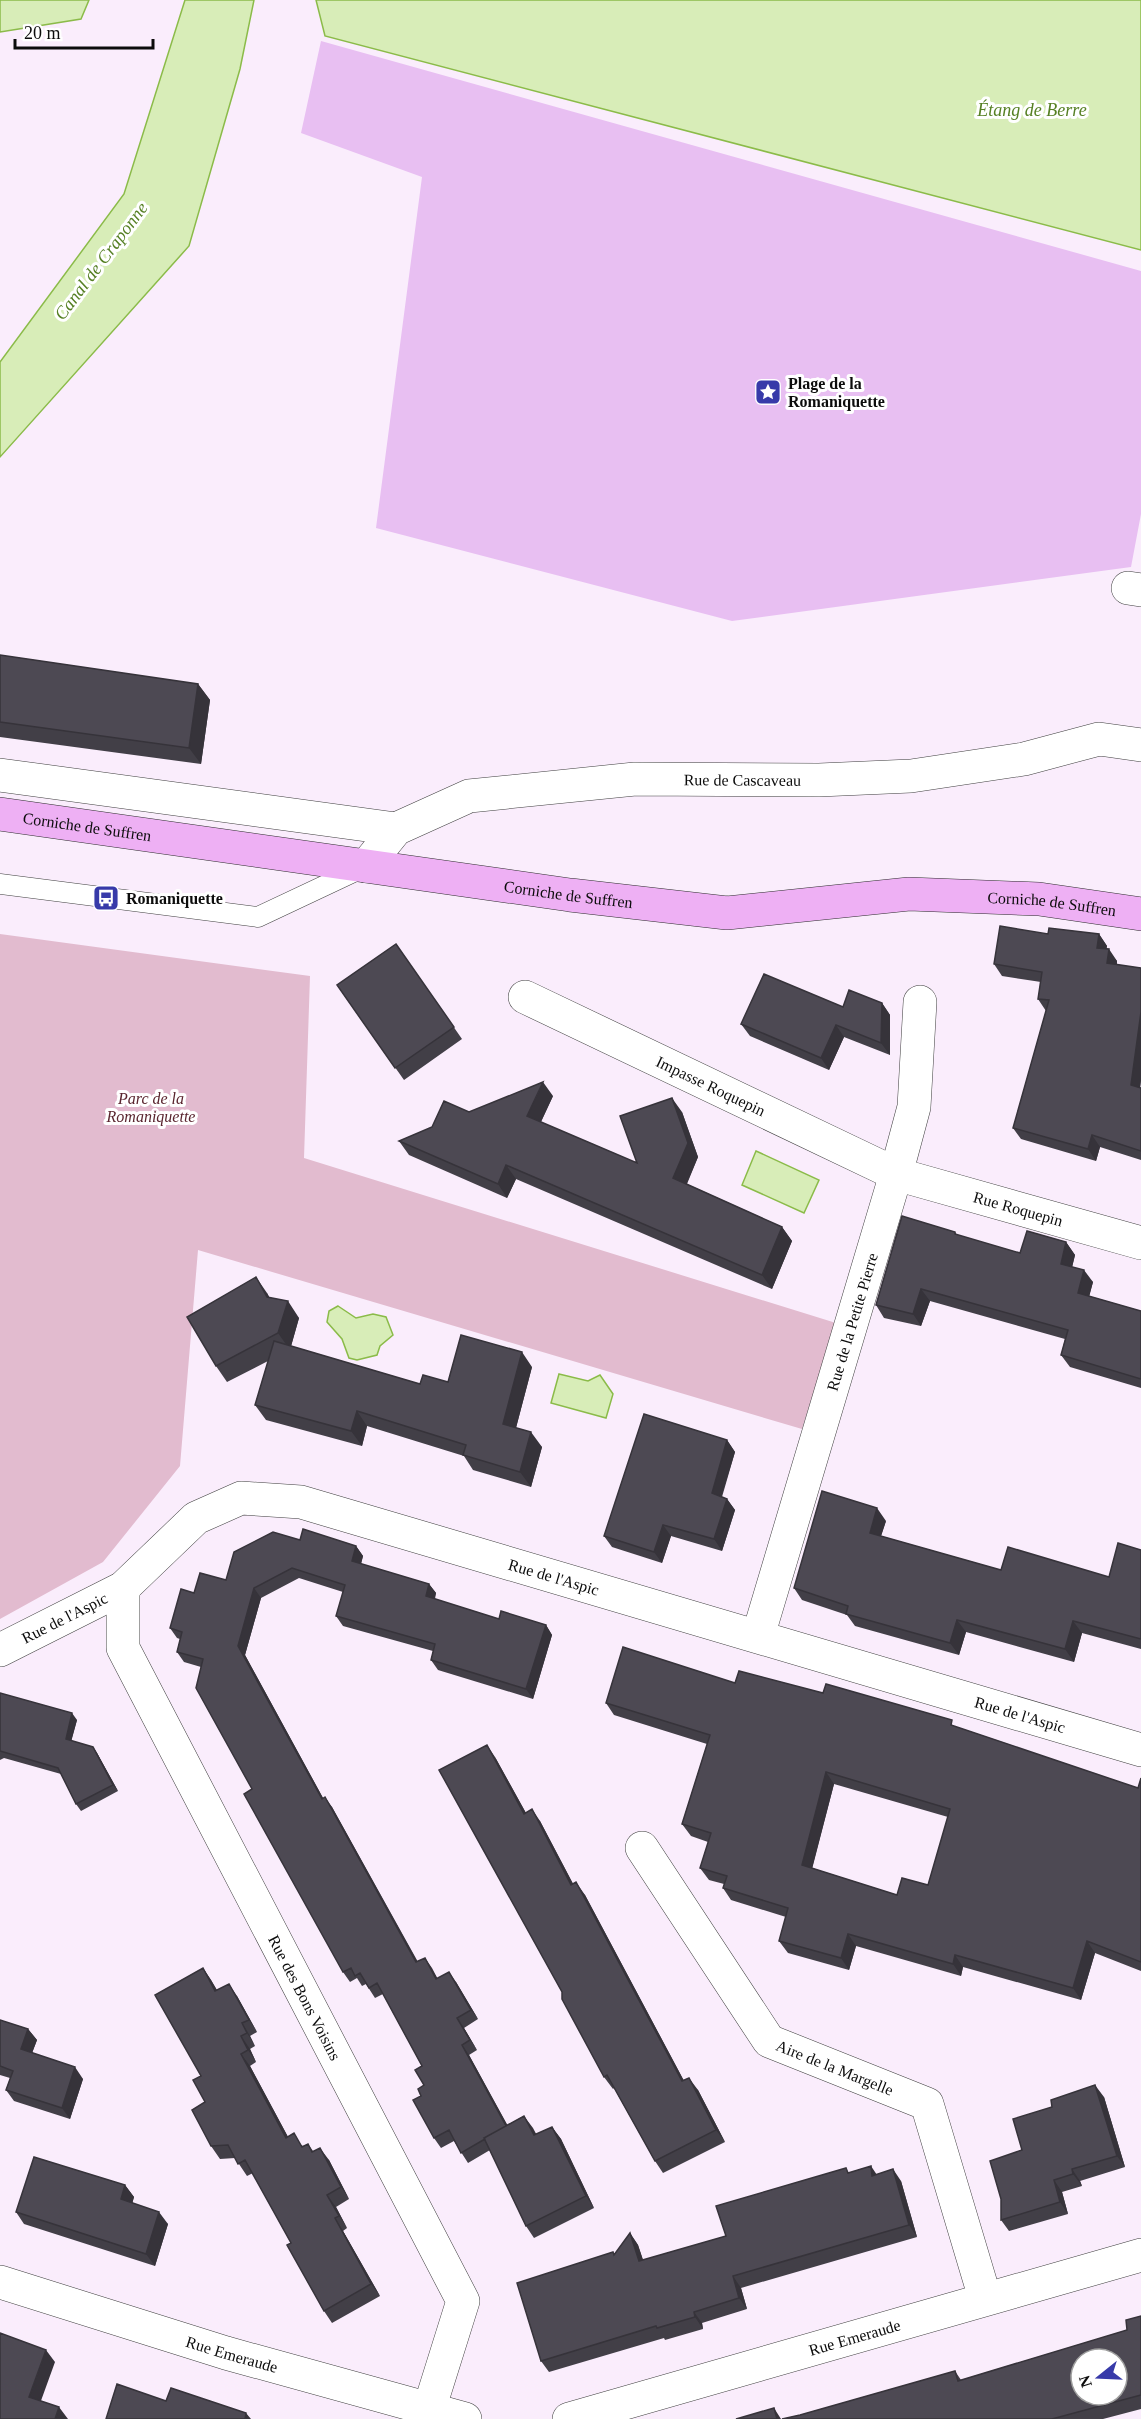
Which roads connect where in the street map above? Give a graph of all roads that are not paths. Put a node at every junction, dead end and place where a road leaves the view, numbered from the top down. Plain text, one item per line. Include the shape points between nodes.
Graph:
1 (1141, 745) edge
2 (0, 775) edge
3 (0, 814) edge
4 (396, 829) junction
5 (366, 866) junction
6 (0, 884) edge
7 (1141, 914) edge
8 (525, 998) dead end
9 (920, 1002) dead end
10 (896, 1174) junction
11 (1141, 1243) edge
12 (123, 1588) junction
13 (758, 1636) junction
14 (0, 1650) edge
15 (1141, 1750) edge
16 (642, 1848) dead end
17 (1141, 2255) edge
18 (0, 2282) edge
19 (986, 2298) junction
20 (428, 2414) edge
21 (465, 2419) edge
22 (569, 2419) edge

1 - 4 street, Rue de Cascaveau via 1099,740 1024,759 910,776 819,780 635,778 469,796
2 - 4 street
3 - 5 main road, Corniche de Suffren
4 - 5 street, Rue de Cascaveau
5 - 6 lane via 258,917
5 - 7 main road, Corniche de Suffren via 727,913 909,894 1039,899
8 - 10 street, Impasse Roquepin
9 - 10 street, Rue de la Petite Pierre via 914,1107
10 - 11 street, Rue Roquepin
10 - 13 street, Rue de la Petite Pierre
12 - 13 street, Rue de l'Aspic via 196,1518 241,1498 301,1502
12 - 14 street, Rue de l'Aspic
12 - 20 street, Rue des Bons Voisins via 123,1648 463,2301
13 - 15 street, Rue de l'Aspic
16 - 19 street, Aire de la Margelle via 769,2041 927,2104
17 - 19 street, Rue Emeraude
18 - 20 street, Rue Emeraude
19 - 22 street, Rue Emeraude
20 - 21 street, Rue Emeraude

